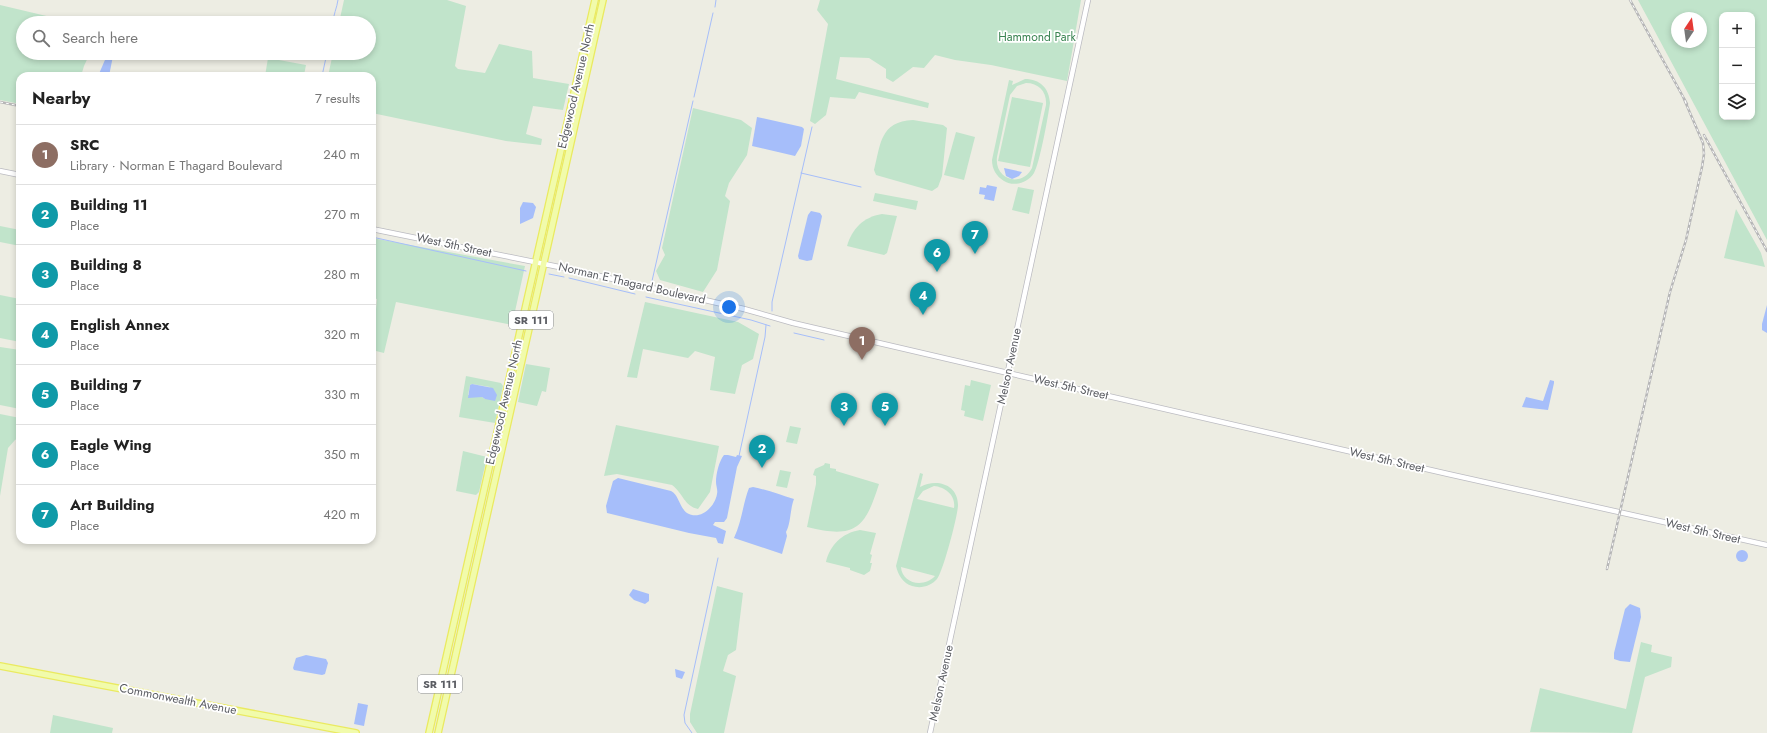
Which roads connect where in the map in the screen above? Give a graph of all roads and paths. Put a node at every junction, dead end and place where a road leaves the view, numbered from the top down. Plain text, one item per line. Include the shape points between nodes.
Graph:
1 (595, 0) edge
2 (603, 0) edge
3 (1088, 0) edge
4 (0, 171) edge
5 (16, 174) edge
6 (376, 230) edge
7 (536, 262) junction
8 (543, 263) junction
9 (1008, 373) junction
10 (1767, 545) edge
11 (0, 666) edge
12 (356, 733) edge
13 (429, 733) edge
14 (438, 733) edge
15 (930, 733) edge

1 - 7 main road, Edgewood Avenue North / SR 111
2 - 8 main road, Edgewood Avenue North / SR 111
3 - 9 street, Melson Avenue
4 - 5 street
6 - 7 street, West 5th Street
7 - 8 street, Norman E Thagard Boulevard
7 - 13 main road, Edgewood Avenue North / SR 111
8 - 9 street, Norman E Thagard Boulevard
8 - 14 main road, Edgewood Avenue North / SR 111
9 - 10 street, West 5th Street
9 - 15 street, Melson Avenue
11 - 12 main road, Commonwealth Avenue

